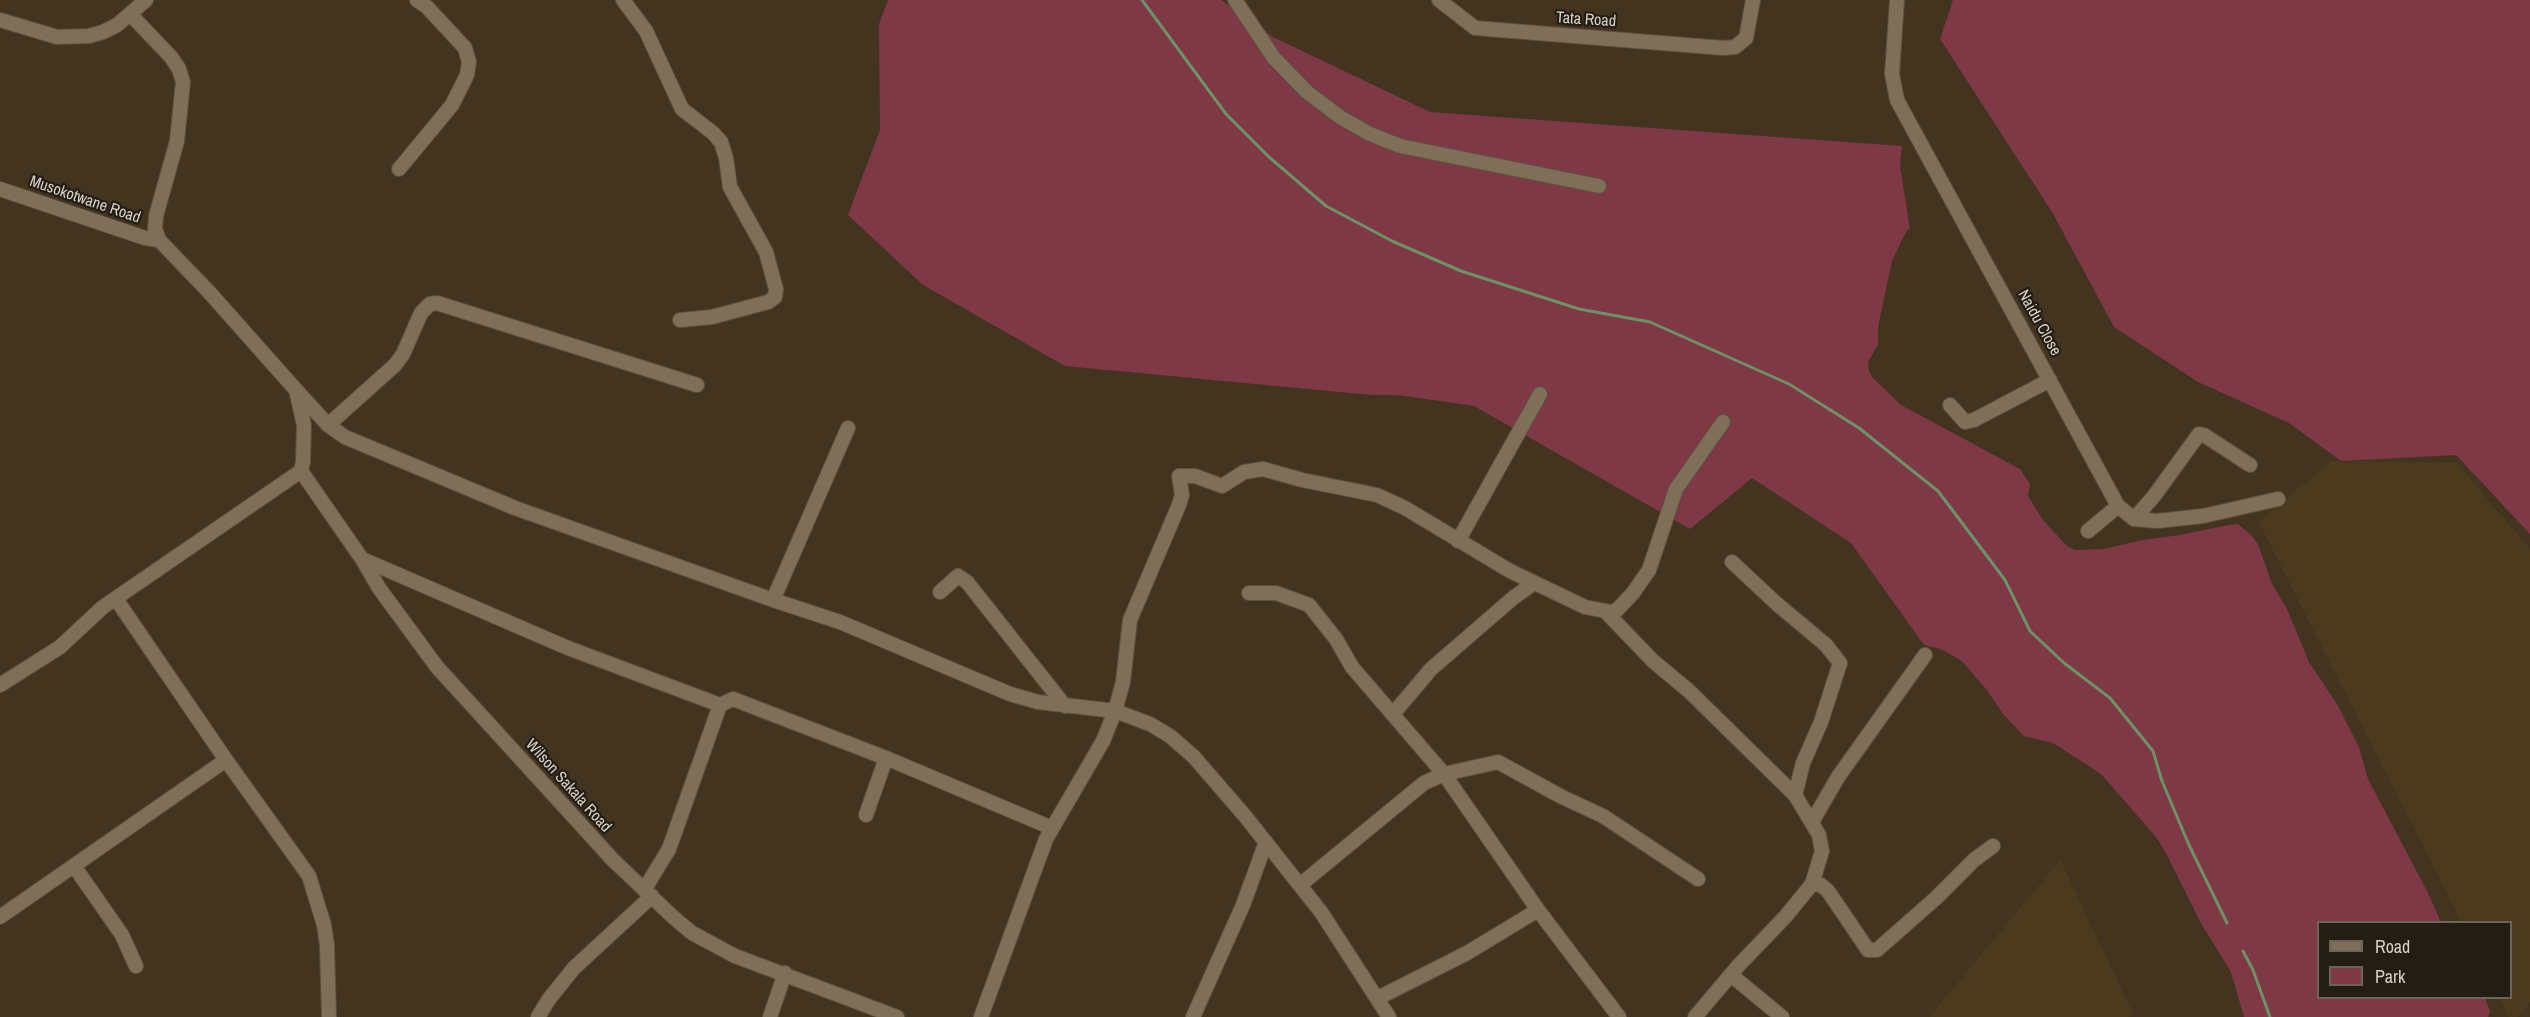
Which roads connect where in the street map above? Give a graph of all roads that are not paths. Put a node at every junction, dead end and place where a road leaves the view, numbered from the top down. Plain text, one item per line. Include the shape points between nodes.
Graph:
1 (146, 0) edge
2 (417, 0) edge
3 (623, 0) edge
4 (1235, 0) edge
5 (1439, 0) edge
6 (1753, 0) edge
7 (1897, 0) edge
8 (131, 15) junction
9 (0, 20) edge
10 (399, 169) dead end
11 (1599, 186) dead end
12 (0, 189) edge
13 (159, 240) junction
14 (680, 320) dead end
15 (2050, 380) junction
16 (697, 385) dead end
17 (296, 390) junction
18 (1540, 394) dead end
19 (1950, 405) dead end
20 (1723, 422) dead end
21 (328, 425) junction
22 (848, 428) dead end
23 (2250, 465) dead end
24 (301, 471) junction
25 (2278, 499) dead end
26 (2118, 506) junction
27 (2134, 519) junction
28 (2088, 531) dead end
29 (1458, 541) junction
30 (362, 559) junction
31 (1732, 562) dead end
32 (1534, 583) junction
33 (940, 592) dead end
34 (1249, 593) dead end
35 (116, 599) junction
36 (773, 600) junction
37 (1605, 612) junction
38 (1925, 654) dead end
39 (0, 685) edge
40 (720, 705) junction
41 (1065, 706) junction
42 (1115, 711) junction
43 (1393, 714) junction
44 (886, 758) junction
45 (226, 760) junction
46 (1444, 774) junction
47 (1795, 795) junction
48 (866, 815) dead end
49 (1812, 822) junction
50 (1052, 828) junction
51 (1266, 842) junction
52 (1993, 846) dead end
53 (74, 866) junction
54 (1698, 879) dead end
55 (1812, 884) junction
56 (1300, 885) junction
57 (648, 893) junction
58 (1538, 910) junction
59 (0, 917) edge
60 (136, 966) dead end
61 (785, 973) junction
62 (1731, 975) junction
63 (1378, 998) junction
64 (329, 1017) edge
65 (538, 1017) edge
66 (770, 1017) edge
67 (897, 1017) edge
68 (981, 1017) edge
69 (1193, 1017) edge
70 (1389, 1017) edge
71 (1619, 1017) edge
72 (1695, 1017) edge
73 (1782, 1017) edge

1 - 8 street
2 - 10 street via 465,48 469,62 452,105
3 - 14 street via 646,32 682,110 722,142 730,187 766,252 776,290 775,297 768,302 711,317
4 - 11 street via 1274,58 1307,92 1370,134 1400,146
5 - 6 street, Tata Road via 1467,24 1479,28 1723,48 1740,44 1746,38
7 - 15 street, Naidu Close via 1892,74 1897,100
8 - 9 street via 104,32 73,38
8 - 13 street via 171,57 183,82 177,141 156,216
12 - 13 street, Musokotwane Road
13 - 17 street
15 - 19 street via 1974,420 1960,420
15 - 26 street, Naidu Close
16 - 21 street via 437,303 421,313 395,365
17 - 21 street
17 - 24 street via 304,425
18 - 29 street
20 - 37 street via 1676,489 1648,570 1617,610
21 - 36 street via 362,445 505,504
22 - 36 street
23 - 27 street via 2199,434
24 - 30 street, Wilson Sakala Road
24 - 35 street
25 - 27 street via 2183,520
26 - 27 street, Naidu Close
26 - 28 street
29 - 32 street
29 - 42 street via 1377,495 1263,469 1244,472 1222,486 1195,476 1179,476 1179,505 1130,620 1123,682
30 - 40 street via 568,648
30 - 57 street, Wilson Sakala Road via 437,667 579,824
31 - 47 street via 1826,645 1840,663
32 - 37 street
32 - 43 street via 1431,669
33 - 41 street via 958,576 967,582
34 - 43 street via 1276,594 1309,604 1352,667
35 - 39 street via 60,647
35 - 45 street
36 - 41 street via 850,626 1010,694
37 - 47 street
38 - 49 street via 1838,777
40 - 44 street via 733,699
40 - 57 street via 669,849
41 - 42 street
42 - 50 street via 1103,741
42 - 51 street via 1150,724 1177,742
43 - 46 street
44 - 48 street
44 - 50 street
45 - 53 street
45 - 64 street via 309,876 327,945
46 - 54 street via 1498,762 1603,816
46 - 56 street via 1408,795
46 - 58 street
47 - 49 street
49 - 55 street via 1822,851
50 - 68 street
51 - 56 street
51 - 69 street via 1243,905
52 - 55 street via 1877,950 1868,950 1828,891
53 - 59 street
53 - 60 street via 118,928
55 - 62 street
56 - 63 street
57 - 61 street, Wilson Sakala Road via 692,933 735,956
57 - 65 street via 574,968
58 - 63 street via 1467,953
58 - 71 street
61 - 66 street
61 - 67 street, Wilson Sakala Road
62 - 72 street
62 - 73 street
63 - 70 street

